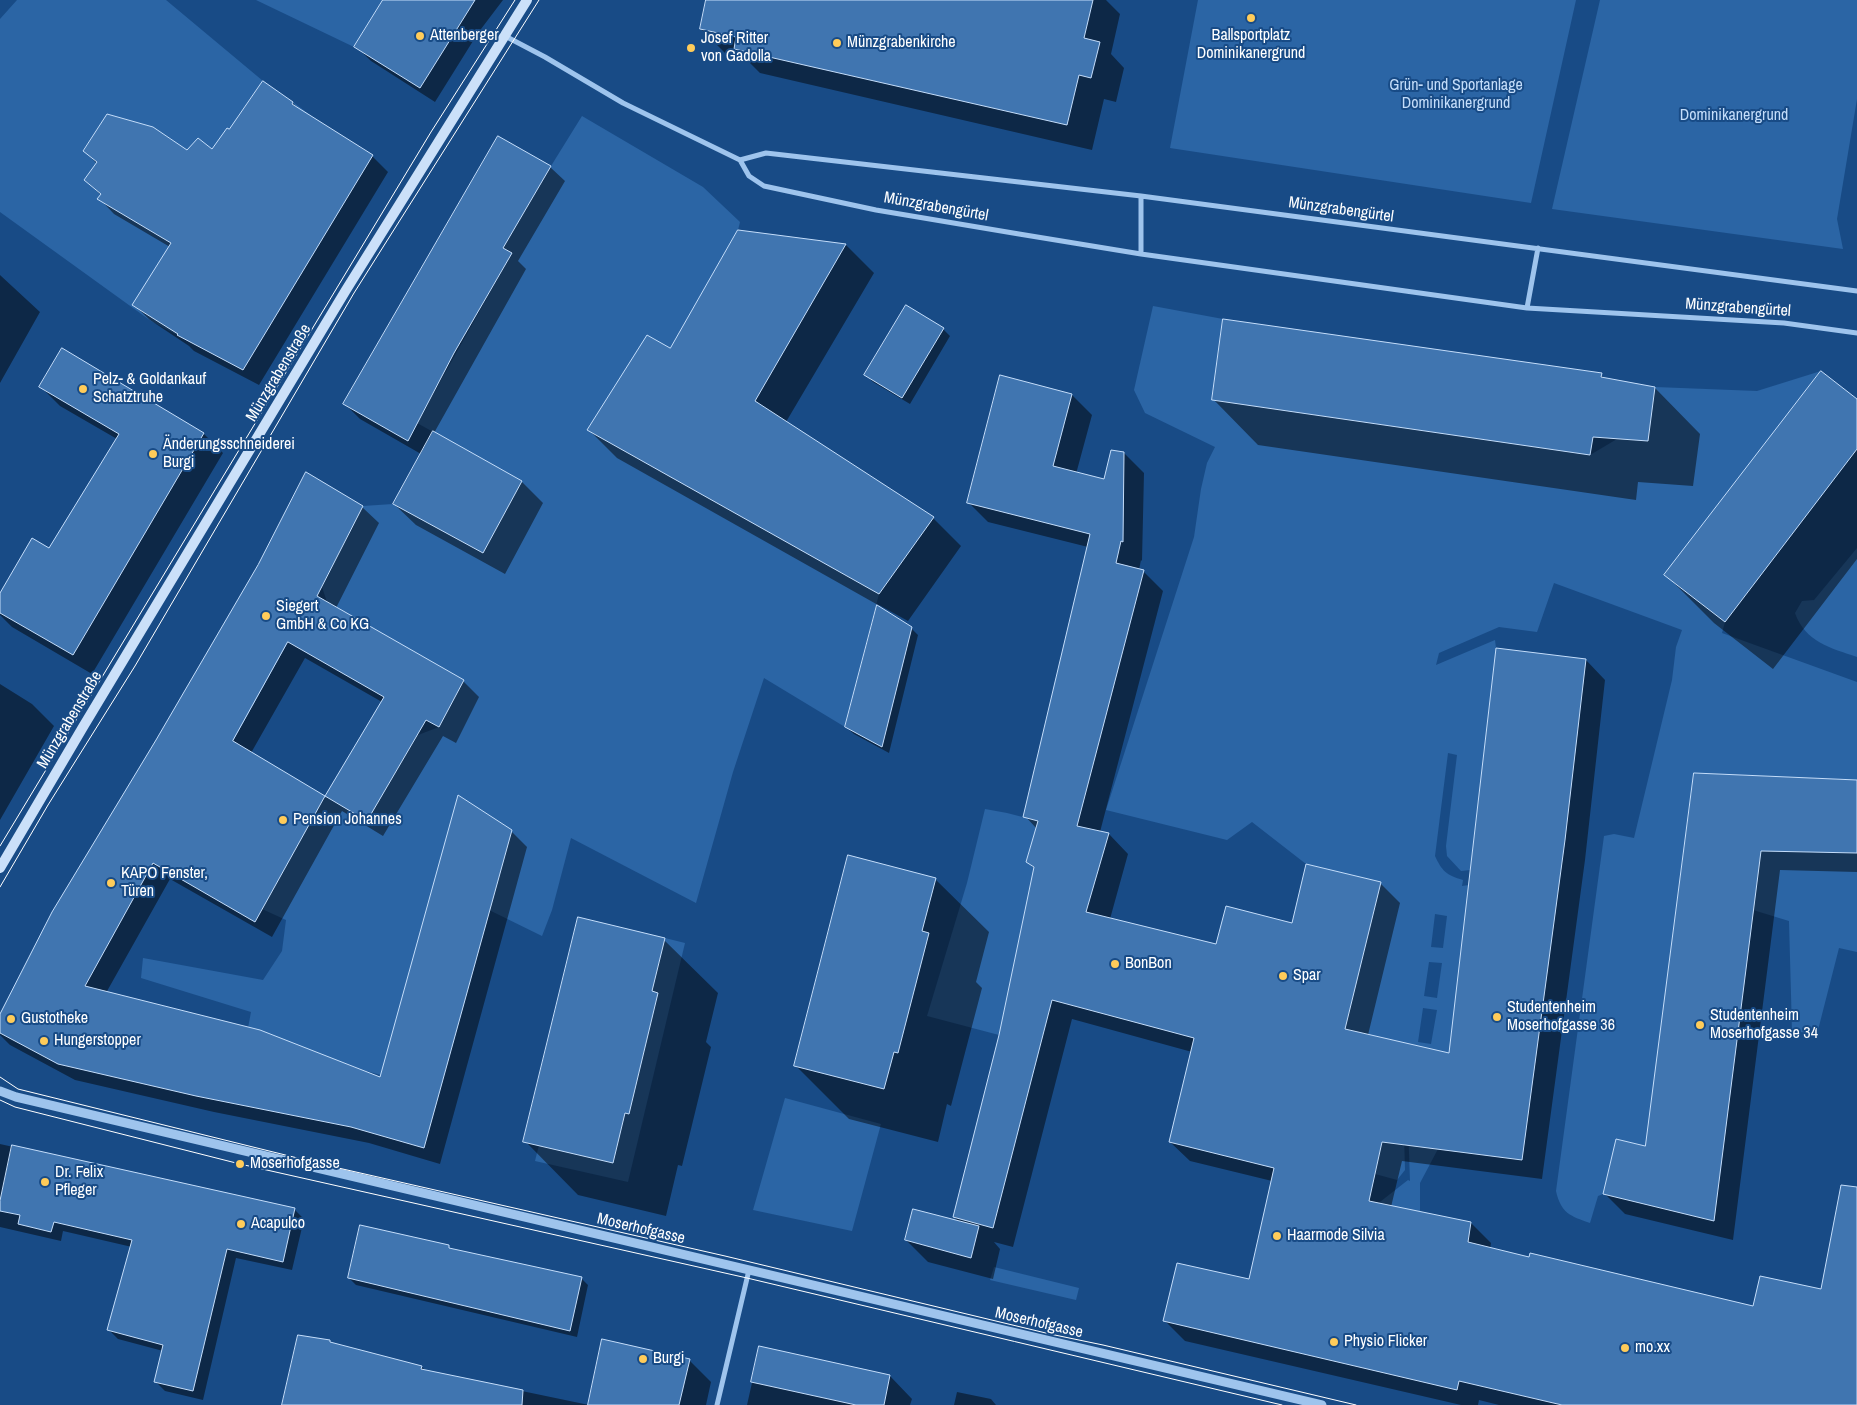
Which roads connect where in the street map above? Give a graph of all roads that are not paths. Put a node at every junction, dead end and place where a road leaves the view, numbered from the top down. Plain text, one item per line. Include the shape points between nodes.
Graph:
1 (527, 0) edge
2 (504, 36) junction
3 (740, 160) junction
4 (1141, 196) junction
5 (1538, 248) junction
6 (1141, 254) junction
7 (1857, 292) edge
8 (1527, 308) junction
9 (1857, 334) edge
10 (0, 868) edge
11 (0, 1091) edge
12 (750, 1270) junction
13 (717, 1405) edge
14 (1322, 1405) edge

1 - 2 main road, Münzgrabenstraße
2 - 3 street, Münzgrabengürtel via 623,103
2 - 10 main road, Münzgrabenstraße via 341,299
3 - 4 street, Münzgrabengürtel via 766,153
3 - 6 street, Münzgrabengürtel via 749,176 764,186 876,210
4 - 5 street, Münzgrabengürtel
4 - 6 street
5 - 7 street, Münzgrabengürtel
5 - 8 street
6 - 8 street, Münzgrabengürtel
8 - 9 street, Münzgrabengürtel via 1784,323
11 - 12 street, Moserhofgasse via 289,1164
12 - 13 street
12 - 14 street, Moserhofgasse

